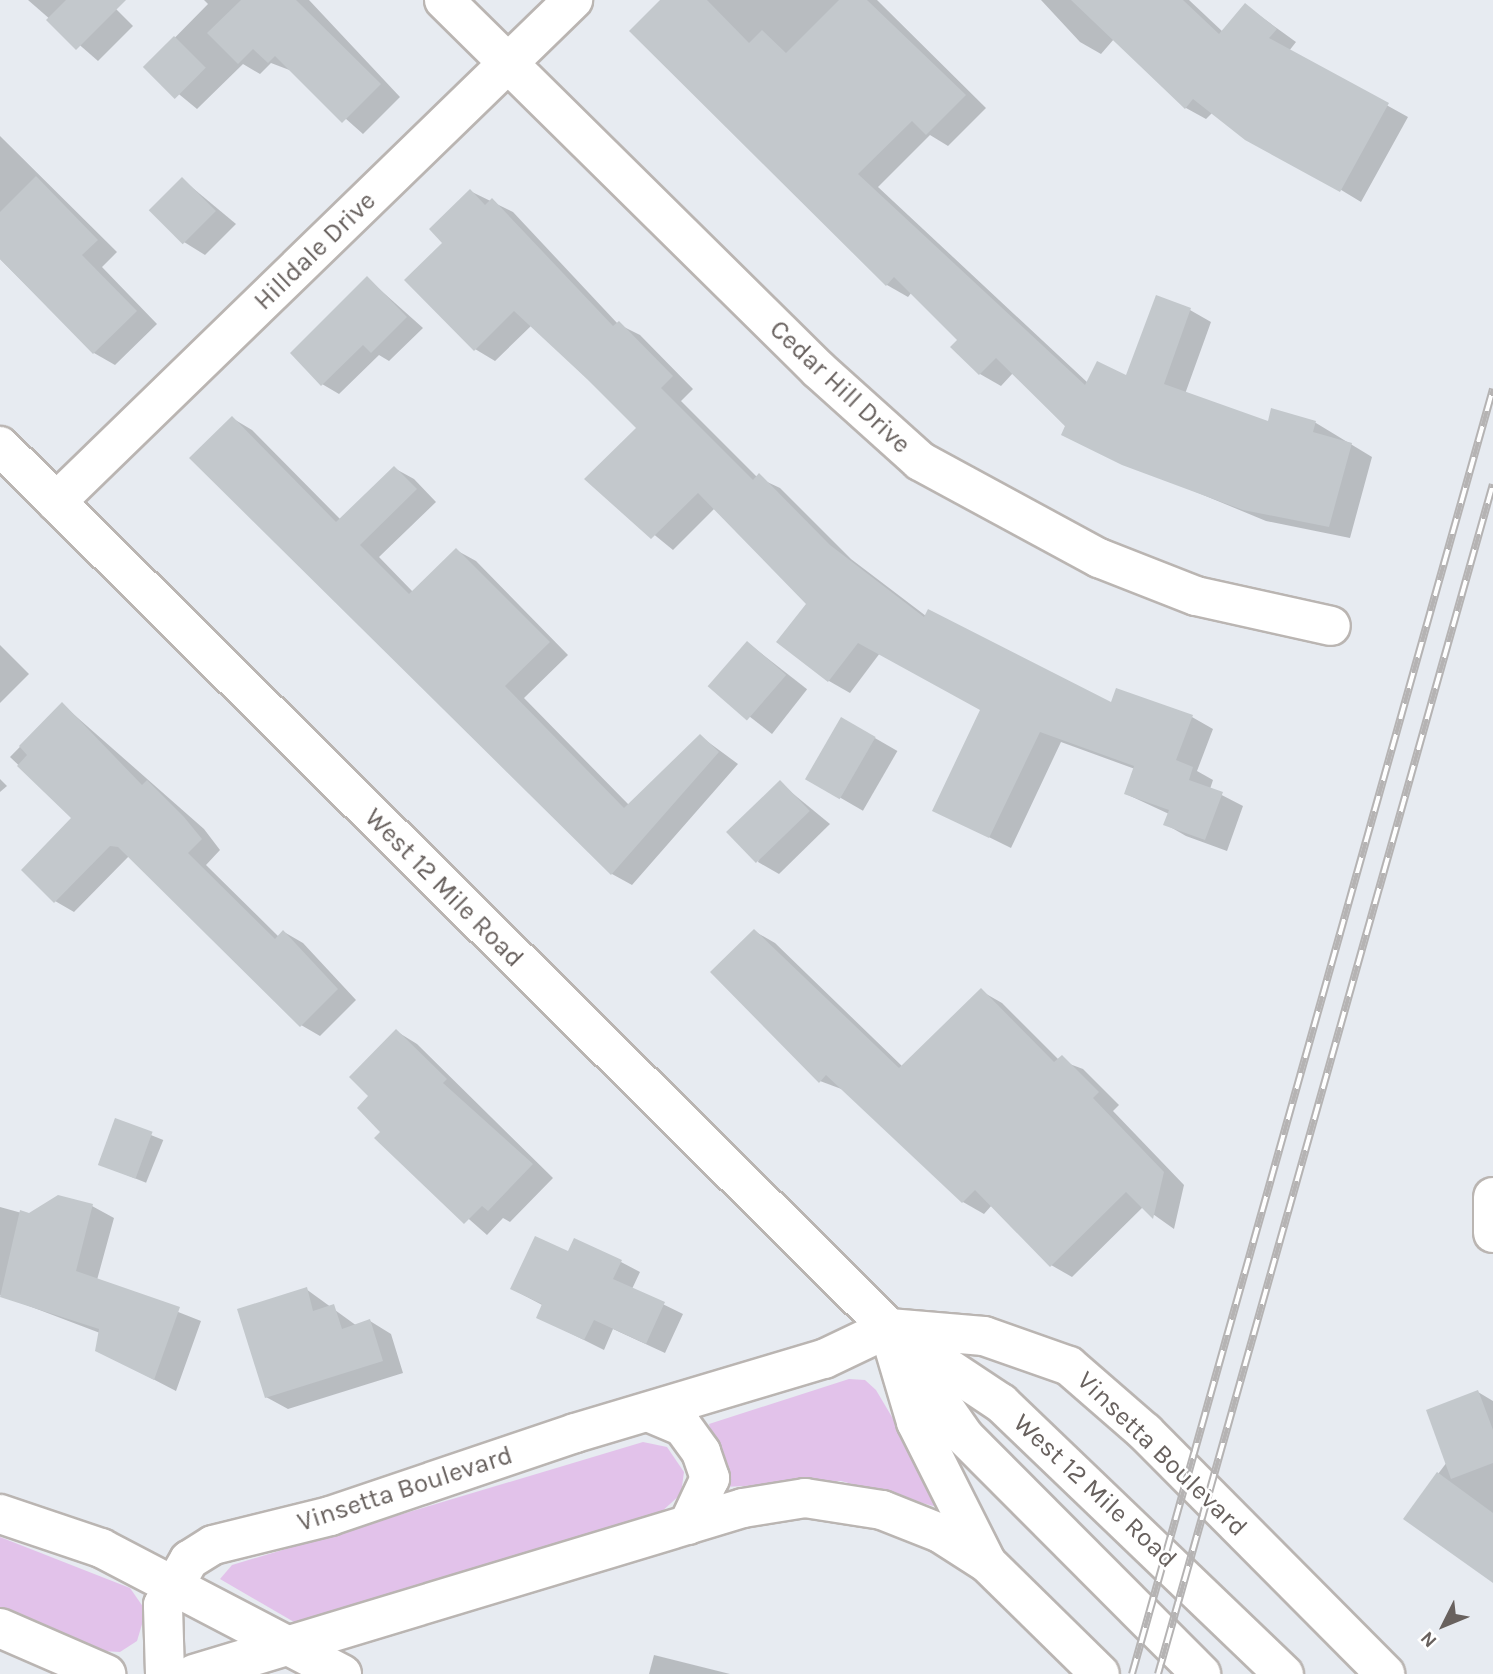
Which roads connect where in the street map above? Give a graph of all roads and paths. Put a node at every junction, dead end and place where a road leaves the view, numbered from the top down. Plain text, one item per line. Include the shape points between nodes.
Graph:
1 (444, 0) edge
2 (573, 0) edge
3 (507, 64) junction
4 (0, 446) edge
5 (56, 502) junction
6 (1331, 626) dead end
7 (1493, 1197) edge
8 (1493, 1233) edge
9 (889, 1328) junction
10 (648, 1412) junction
11 (0, 1514) edge
12 (688, 1525) junction
13 (987, 1563) junction
14 (174, 1583) junction
15 (0, 1628) edge
16 (295, 1648) junction
17 (106, 1674) edge
18 (164, 1674) edge
19 (194, 1674) edge
20 (342, 1674) edge
21 (1100, 1674) edge
22 (1201, 1674) edge
23 (1283, 1674) edge
24 (1385, 1674) edge

1 - 3 street, Cedar Hill Drive
2 - 3 street, Hilldale Drive
3 - 5 street, Hilldale Drive
3 - 6 street, Cedar Hill Drive via 818,370 920,461 1099,558 1196,596
4 - 5 street, West 12 Mile Road
5 - 9 street, West 12 Mile Road
7 - 8 street
9 - 10 street, Vinsetta Boulevard via 824,1359
9 - 13 street via 916,1422
9 - 22 street, West 12 Mile Road via 964,1436
9 - 23 street, West 12 Mile Road via 1001,1403
9 - 24 street, Vinsetta Boulevard via 984,1336 1069,1366 1146,1432
10 - 12 street via 683,1427 701,1452 710,1478
10 - 14 street, Vinsetta Boulevard via 330,1516 213,1545 189,1560
11 - 14 street
12 - 13 street via 772,1502 839,1500 909,1517
12 - 16 street
13 - 21 street
14 - 16 street
14 - 18 street, Vinsetta Boulevard via 160,1627
15 - 17 street
16 - 19 street
16 - 20 street

